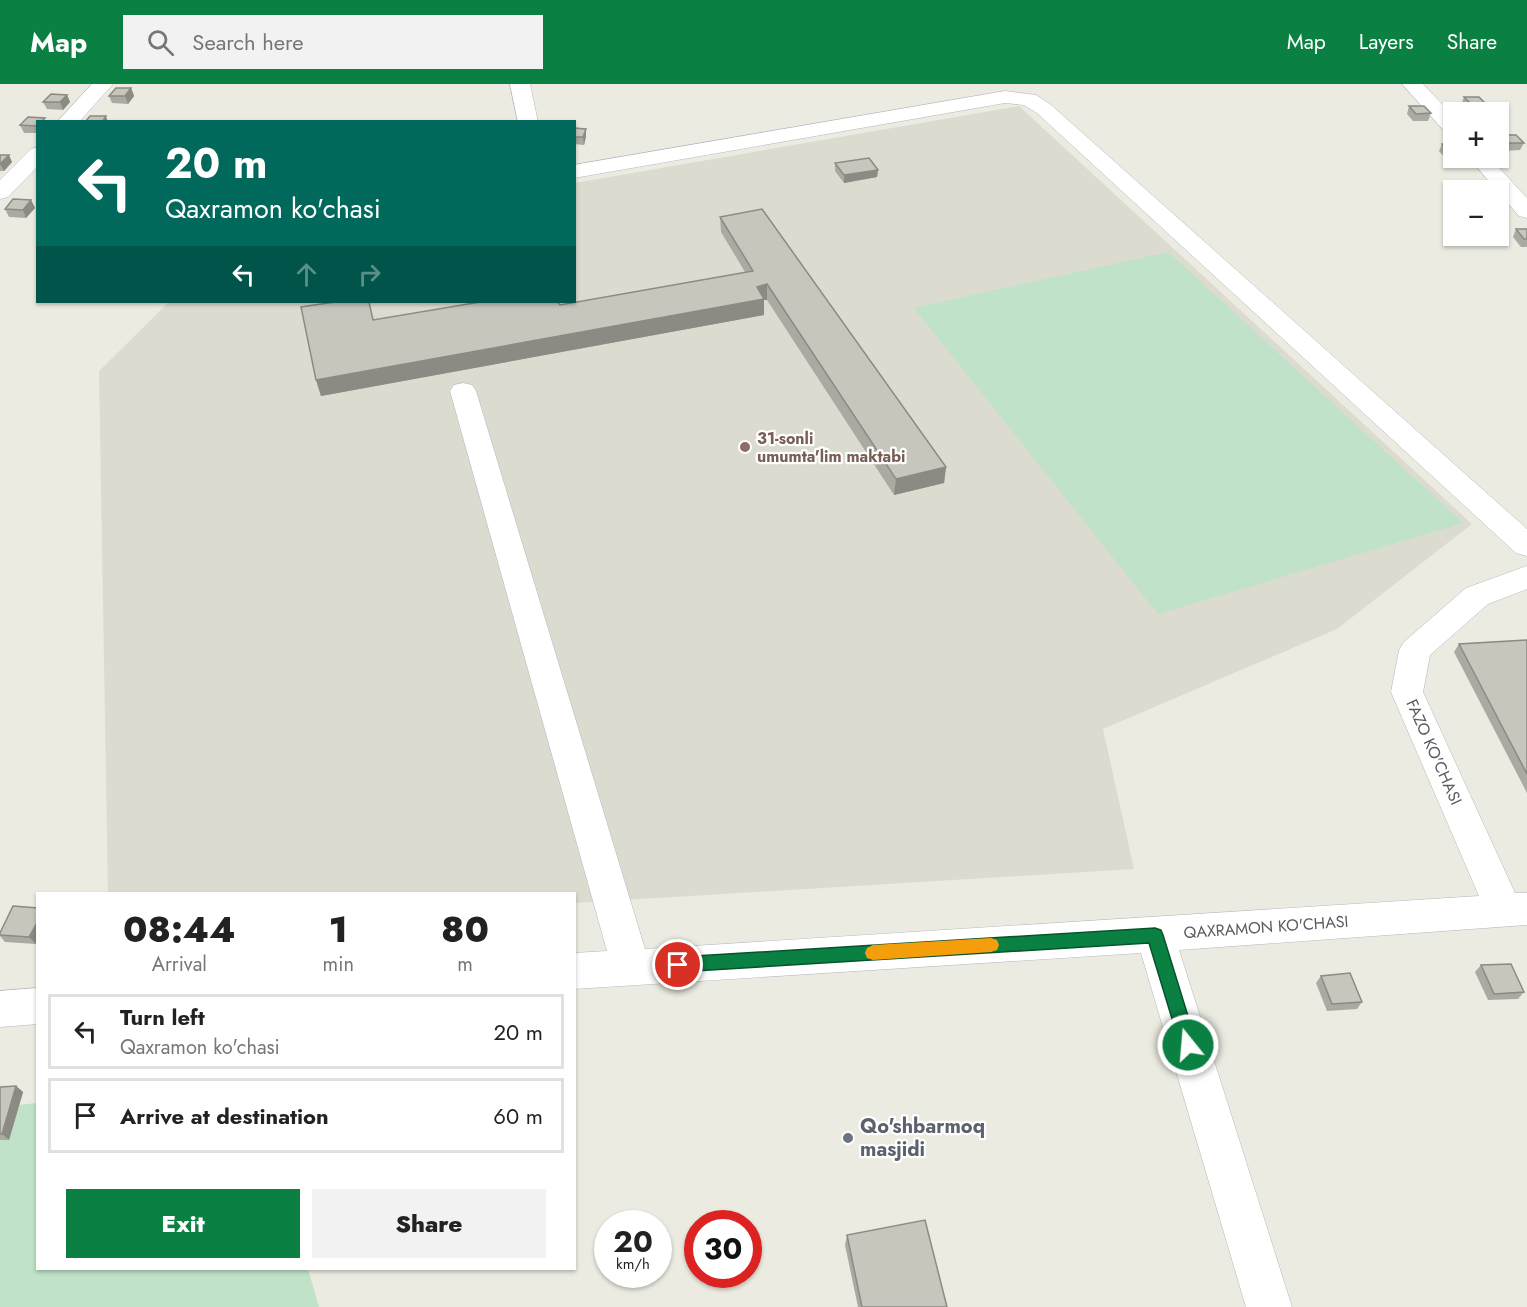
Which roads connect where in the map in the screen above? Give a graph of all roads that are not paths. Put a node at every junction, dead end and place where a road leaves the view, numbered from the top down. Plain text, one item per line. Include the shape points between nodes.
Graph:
1 (102, 84) edge
2 (520, 84) edge
3 (1412, 84) edge
4 (1443, 118) edge
5 (69, 120) edge
6 (528, 120) edge
7 (36, 155) edge
8 (1488, 168) edge
9 (576, 172) edge
10 (0, 192) edge
11 (1527, 211) edge
12 (463, 391) dead end
13 (1527, 546) edge
14 (1527, 577) edge
15 (1515, 909) edge
16 (1155, 935) junction
17 (631, 968) junction
18 (576, 971) edge
19 (36, 1006) edge
20 (0, 1009) edge
21 (1269, 1307) edge

1 - 5 street
2 - 6 street
3 - 4 street
7 - 10 street
8 - 11 street
9 - 13 street via 1005,97 1029,99
12 - 17 street
14 - 15 street, FAZO KO'CHASI via 1477,596 1415,650 1407,692
15 - 16 street, QAXRAMON KO'CHASI
16 - 17 street, QAXRAMON KO'CHASI
16 - 21 street
17 - 18 street, QAXRAMON KO'CHASI
19 - 20 street

